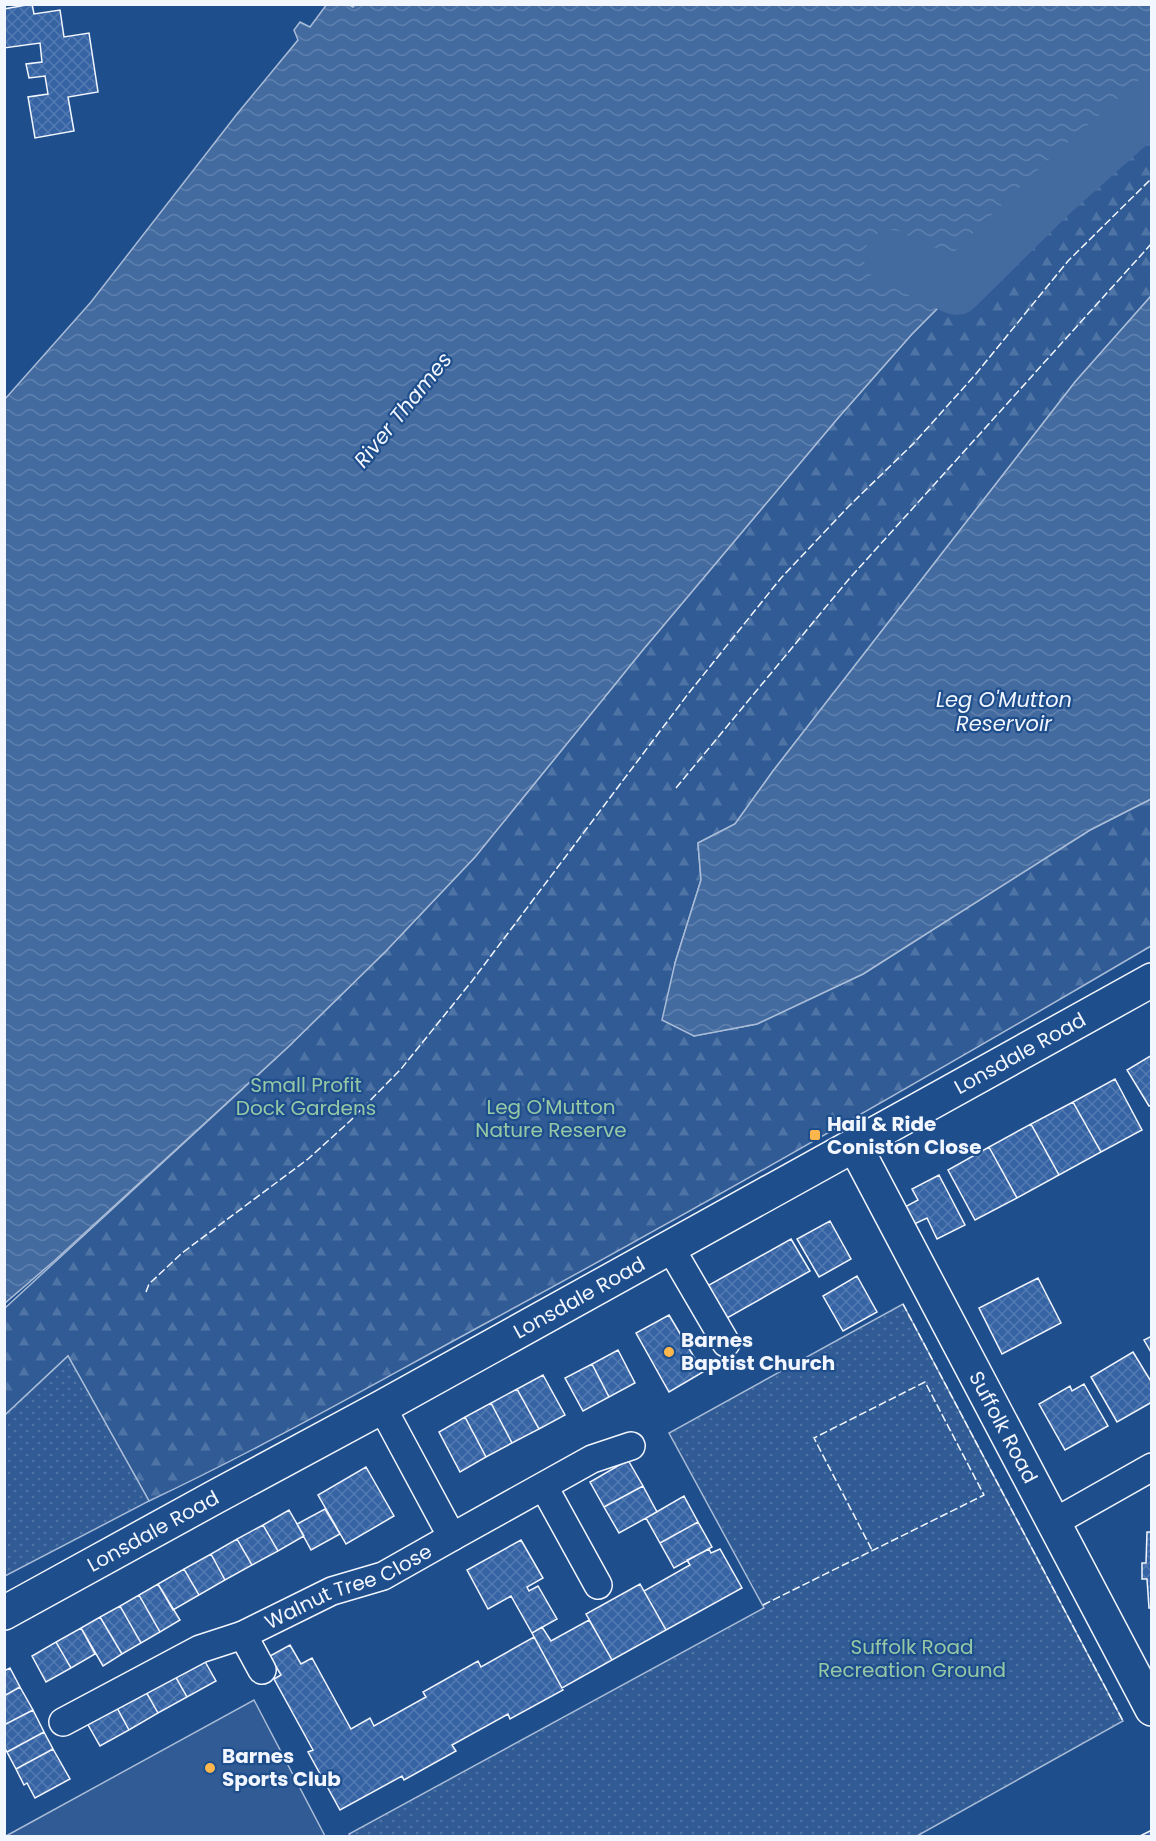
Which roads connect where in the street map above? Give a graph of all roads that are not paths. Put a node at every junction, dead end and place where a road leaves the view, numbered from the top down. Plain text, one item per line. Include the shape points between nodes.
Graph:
1 (1152, 980) edge
2 (855, 1146) junction
3 (670, 1247) junction
4 (726, 1343) dead end
5 (382, 1407) junction
6 (631, 1446) dead end
7 (1152, 1467) edge
8 (544, 1487) junction
9 (1053, 1523) junction
10 (452, 1537) junction
11 (597, 1585) dead end
12 (4, 1613) edge
13 (243, 1635) junction
14 (262, 1670) dead end
15 (1152, 1709) edge
16 (63, 1722) dead end

1 - 2 main road, Lonsdale Road
2 - 3 main road, Lonsdale Road
2 - 9 main road, Suffolk Road
3 - 4 street
3 - 5 main road, Lonsdale Road
5 - 10 street, Walnut Tree Close
5 - 12 main road, Lonsdale Road
6 - 8 street, Walnut Tree Close via 592,1459
7 - 9 street
8 - 10 street, Walnut Tree Close
8 - 11 street
9 - 15 main road, Suffolk Road
10 - 13 street, Walnut Tree Close via 383,1576 332,1591
13 - 14 street, Walnut Tree Close
13 - 16 street, Walnut Tree Close via 200,1648

